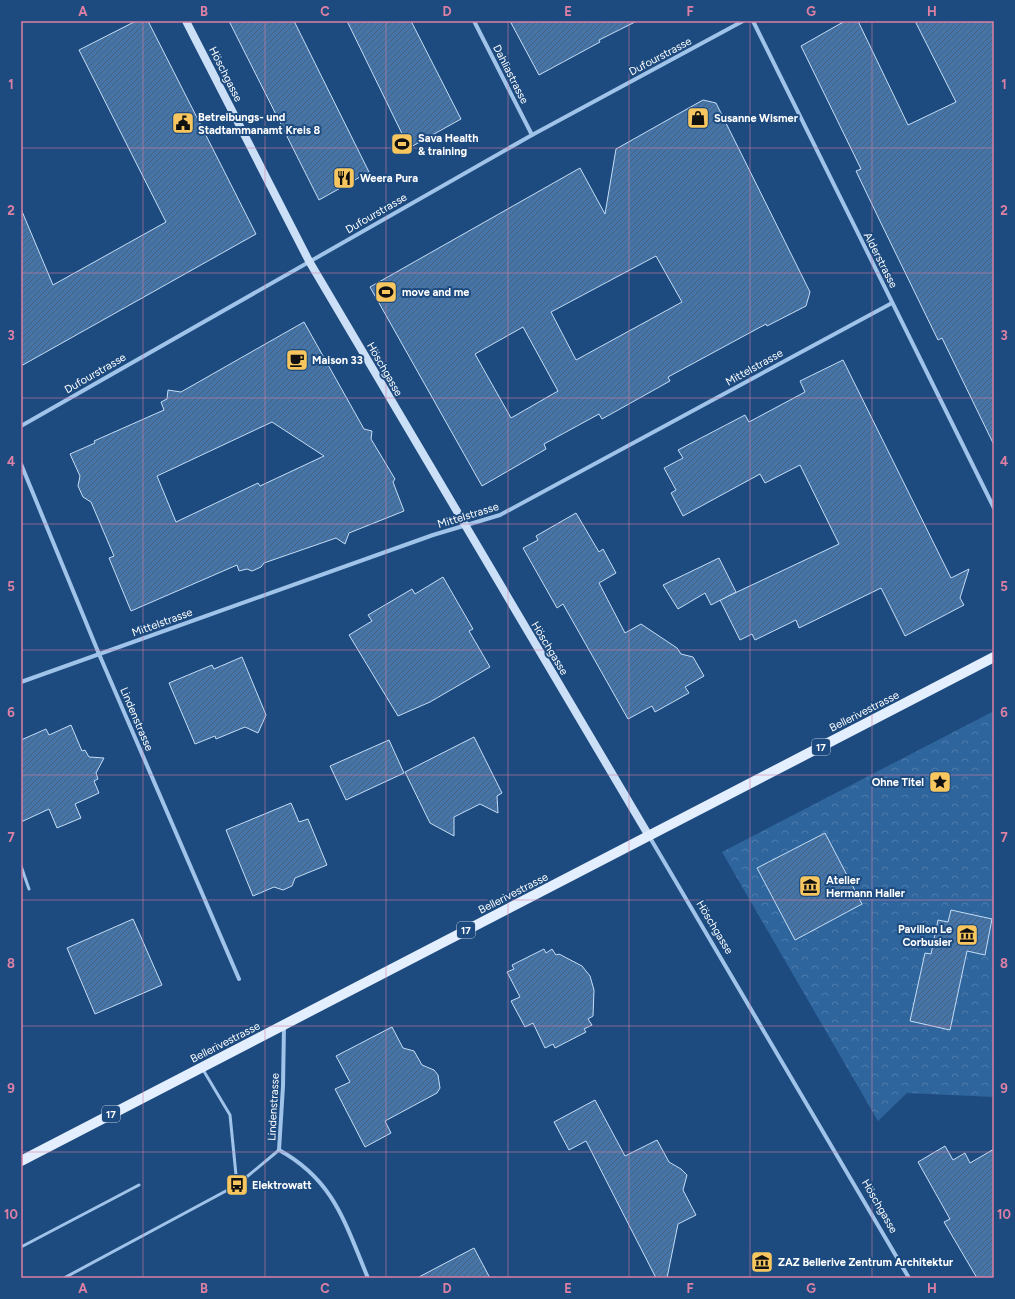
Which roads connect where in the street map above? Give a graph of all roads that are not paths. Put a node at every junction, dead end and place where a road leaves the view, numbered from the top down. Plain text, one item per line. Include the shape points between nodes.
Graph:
1 (186, 21) edge
2 (474, 21) edge
3 (743, 21) edge
4 (753, 21) edge
5 (532, 135) junction
6 (309, 261) junction
7 (892, 303) junction
8 (21, 426) edge
9 (21, 464) edge
10 (994, 508) edge
11 (465, 526) junction
12 (99, 654) junction
13 (994, 657) edge
14 (21, 682) edge
15 (649, 836) junction
16 (21, 866) edge
17 (29, 888) dead end
18 (239, 979) dead end
19 (284, 1024) junction
20 (201, 1067) junction
21 (279, 1150) junction
22 (21, 1160) edge
23 (139, 1185) dead end
24 (237, 1185) junction
25 (21, 1247) edge
26 (64, 1278) edge
27 (368, 1278) edge
28 (909, 1278) edge

1 - 6 main road, Höschgasse
2 - 5 street, Dahliastrasse
3 - 5 street, Dufourstrasse
4 - 7 street, Alderstrasse
5 - 6 street, Dufourstrasse
6 - 8 street, Dufourstrasse
6 - 11 main road, Höschgasse
7 - 10 street, Alderstrasse
7 - 11 street, Mittelstrasse via 500,515
9 - 12 street, Lindenstrasse
11 - 12 street, Mittelstrasse via 433,535
11 - 15 main road, Höschgasse
12 - 14 street, Mittelstrasse
12 - 18 street, Lindenstrasse
13 - 15 main road, Bellerivestrasse / 17
15 - 19 main road, Bellerivestrasse / 17
15 - 28 street, Höschgasse
16 - 17 lane
19 - 20 main road, Bellerivestrasse / 17
19 - 21 street, Lindenstrasse
20 - 22 main road, Bellerivestrasse / 17
20 - 24 lane via 230,1115
21 - 24 lane
21 - 27 street, Lindenstrasse via 304,1165 331,1195
23 - 25 lane
24 - 26 lane

